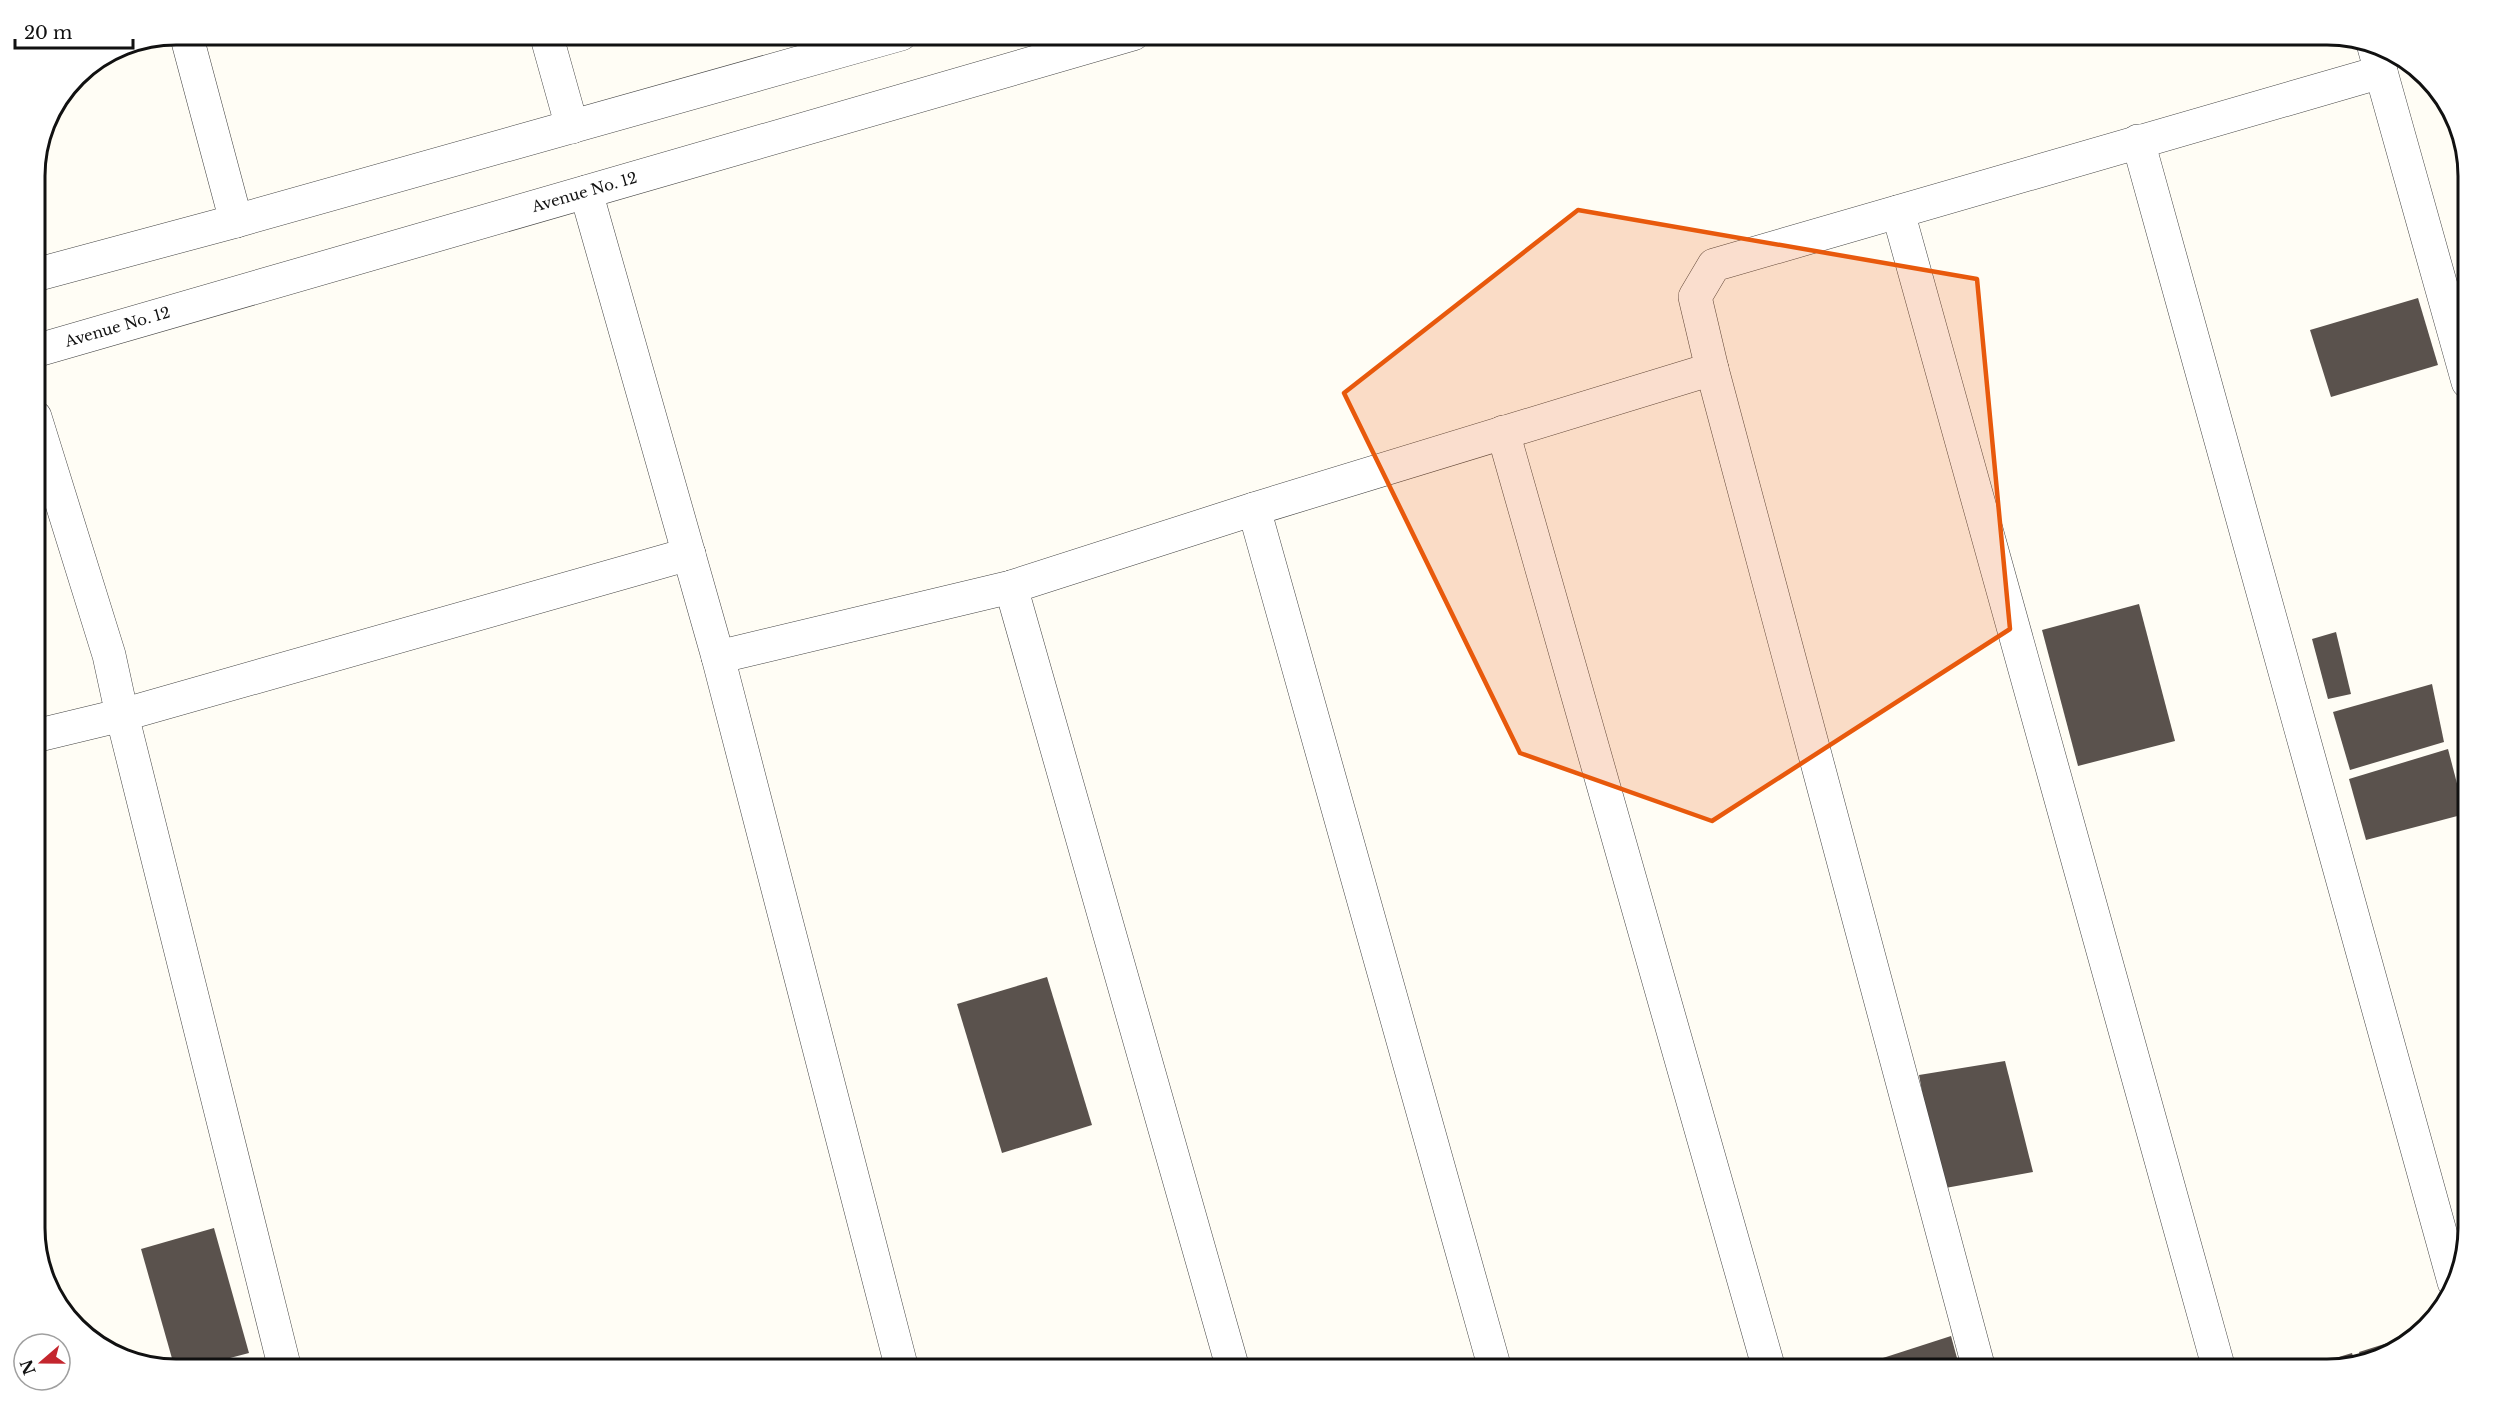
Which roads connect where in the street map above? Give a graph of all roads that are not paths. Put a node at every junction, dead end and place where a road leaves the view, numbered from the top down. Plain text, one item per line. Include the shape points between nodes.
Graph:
1 (189, 45) edge
2 (549, 45) edge
3 (838, 45) edge
4 (1095, 45) edge
5 (2377, 59) edge
6 (572, 127) junction
7 (2138, 141) junction
8 (586, 192) junction
9 (1898, 212) junction
10 (236, 221) junction
11 (45, 272) edge
12 (2458, 347) edge
13 (45, 348) edge
14 (1713, 369) junction
15 (1503, 432) junction
16 (45, 449) edge
17 (1254, 509) junction
18 (688, 554) junction
19 (1011, 587) junction
20 (718, 657) junction
21 (123, 714) junction
22 (45, 734) edge
23 (2451, 1270) edge
24 (282, 1359) edge
25 (899, 1359) edge
26 (1230, 1359) edge
27 (1492, 1359) edge
28 (1766, 1359) edge
29 (1976, 1359) edge
30 (2216, 1359) edge

1 - 10 street
2 - 6 street
3 - 6 street
4 - 8 street, Avenue No. 12
5 - 7 street
5 - 12 street
6 - 10 street
7 - 9 street
7 - 23 street
8 - 13 street, Avenue No. 12
8 - 18 street
9 - 14 street via 1714,264 1695,297
9 - 30 street
10 - 11 street
14 - 15 street
14 - 29 street
15 - 17 street
15 - 28 street
16 - 21 street via 109,655
17 - 19 street
17 - 27 street
18 - 20 street
18 - 21 street
19 - 20 street
19 - 26 street
20 - 25 street
21 - 22 street
21 - 24 street

